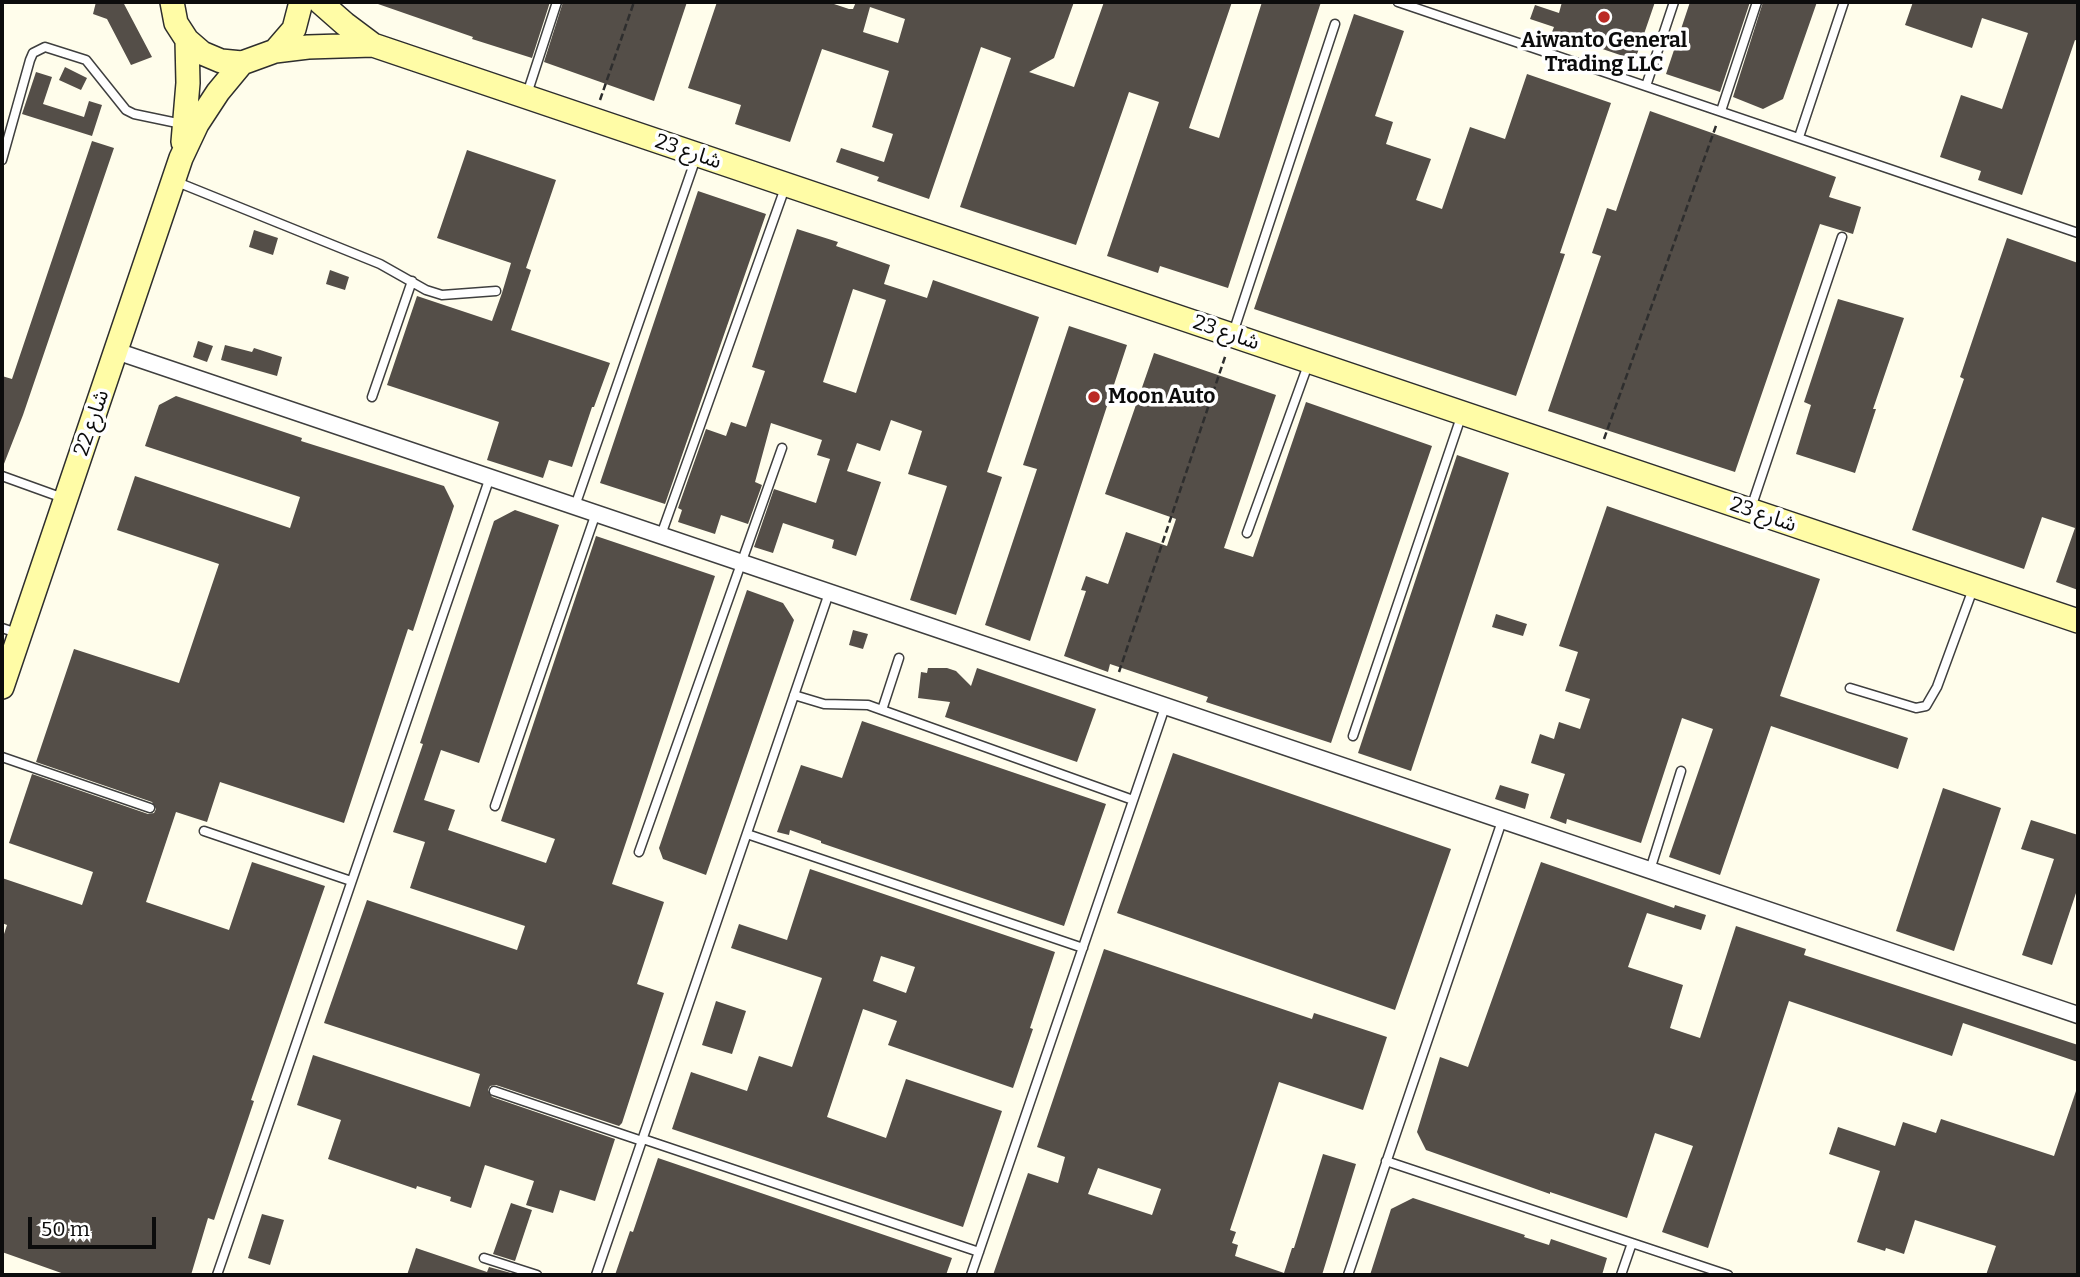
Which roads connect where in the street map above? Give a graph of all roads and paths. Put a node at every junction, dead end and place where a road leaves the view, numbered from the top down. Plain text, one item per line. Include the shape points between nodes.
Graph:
1 (171, 2) edge
2 (301, 2) edge
3 (320, 2) edge
4 (557, 2) edge
5 (634, 2) edge
6 (1400, 2) edge
7 (1674, 2) edge
8 (1757, 2) edge
9 (1844, 2) edge
10 (1335, 24) dead end
11 (187, 40) junction
12 (373, 45) junction
13 (275, 51) junction
14 (242, 63) junction
15 (1646, 86) junction
16 (526, 97) junction
17 (1721, 111) junction
18 (593, 120) junction
19 (185, 125) junction
20 (1799, 137) junction
21 (697, 155) junction
22 (181, 158) junction
23 (2, 160) edge
24 (173, 181) junction
25 (786, 185) junction
26 (2078, 233) edge
27 (1842, 237) dead end
28 (412, 281) junction
29 (496, 291) dead end
30 (1232, 336) junction
31 (116, 351) junction
32 (1309, 362) junction
33 (372, 397) dead end
34 (1462, 413) junction
35 (782, 448) dead end
36 (1597, 459) junction
37 (2, 476) edge
38 (490, 477) junction
39 (66, 499) junction
40 (575, 506) junction
41 (1750, 510) junction
42 (596, 513) junction
43 (1247, 533) dead end
44 (661, 535) junction
45 (741, 563) junction
46 (1974, 586) junction
47 (829, 593) junction
48 (2078, 621) edge
49 (11, 631) edge
50 (899, 658) dead end
51 (2, 687) edge
52 (1850, 688) dead end
53 (1113, 689) junction
54 (794, 695) junction
55 (1165, 707) junction
56 (882, 710) junction
57 (1353, 736) dead end
58 (2, 757) edge
59 (1681, 771) dead end
60 (1133, 800) junction
61 (495, 806) dead end
62 (150, 808) dead end
63 (1502, 821) junction
64 (204, 831) dead end
65 (747, 834) junction
66 (639, 852) dead end
67 (1650, 870) junction
68 (351, 881) junction
69 (1083, 948) junction
70 (2078, 1015) edge
71 (494, 1091) dead end
72 (642, 1140) junction
73 (1386, 1161) junction
74 (1632, 1243) junction
75 (979, 1251) junction
76 (484, 1258) dead end
77 (217, 1275) edge
78 (537, 1275) edge
79 (596, 1275) edge
80 (971, 1275) edge
81 (1348, 1275) edge
82 (1621, 1275) edge
83 (1728, 1275) edge

1 - 11 street via 176,23
2 - 13 street via 294,29
3 - 12 street, شارع 23
4 - 16 lane
5 - 18 path
6 - 15 lane
7 - 15 lane
8 - 17 lane
9 - 20 lane
10 - 30 lane
11 - 14 street via 221,61
11 - 19 street, شارع 22
12 - 13 street, شارع 23
12 - 16 street, شارع 23
13 - 14 street, شارع 23
14 - 22 street, شارع 22 via 197,124
15 - 17 lane
16 - 18 street, شارع 23
17 - 20 lane
17 - 36 path
18 - 21 street, شارع 23
19 - 22 street, شارع 22
19 - 23 lane via 126,110 86,60 45,47 30,60
20 - 26 lane
21 - 25 street, شارع 23
21 - 40 lane
22 - 24 street, شارع 22
24 - 28 lane
24 - 31 street, شارع 22
25 - 30 street, شارع 23
25 - 44 lane
27 - 41 lane
28 - 29 lane via 442,295
28 - 33 lane
30 - 32 street, شارع 23
30 - 53 path
31 - 38 street
31 - 39 street, شارع 22
32 - 34 street, شارع 23
32 - 43 lane
34 - 36 street, شارع 23
34 - 57 lane
35 - 45 lane
36 - 41 street, شارع 23
37 - 39 lane
38 - 40 street
38 - 68 lane
39 - 49 street, شارع 22
40 - 42 street
41 - 46 street, شارع 23
42 - 44 street
42 - 61 lane
44 - 45 street
45 - 47 street
45 - 66 lane
46 - 48 street, شارع 23
46 - 52 lane via 1928,704 1916,708
47 - 53 street
47 - 54 lane
49 - 51 street, شارع 22
50 - 56 lane
53 - 55 street
54 - 56 lane via 824,704 860,704
54 - 65 lane
55 - 60 lane
55 - 63 street
56 - 60 lane
58 - 62 lane
59 - 67 lane
60 - 69 lane
63 - 67 street
63 - 73 lane
64 - 68 lane
65 - 69 lane
65 - 72 lane
67 - 70 street
68 - 77 lane
69 - 75 lane
71 - 72 lane
72 - 75 lane
72 - 79 lane
73 - 74 lane
73 - 81 lane
74 - 82 lane
74 - 83 lane
75 - 80 lane
76 - 78 lane

